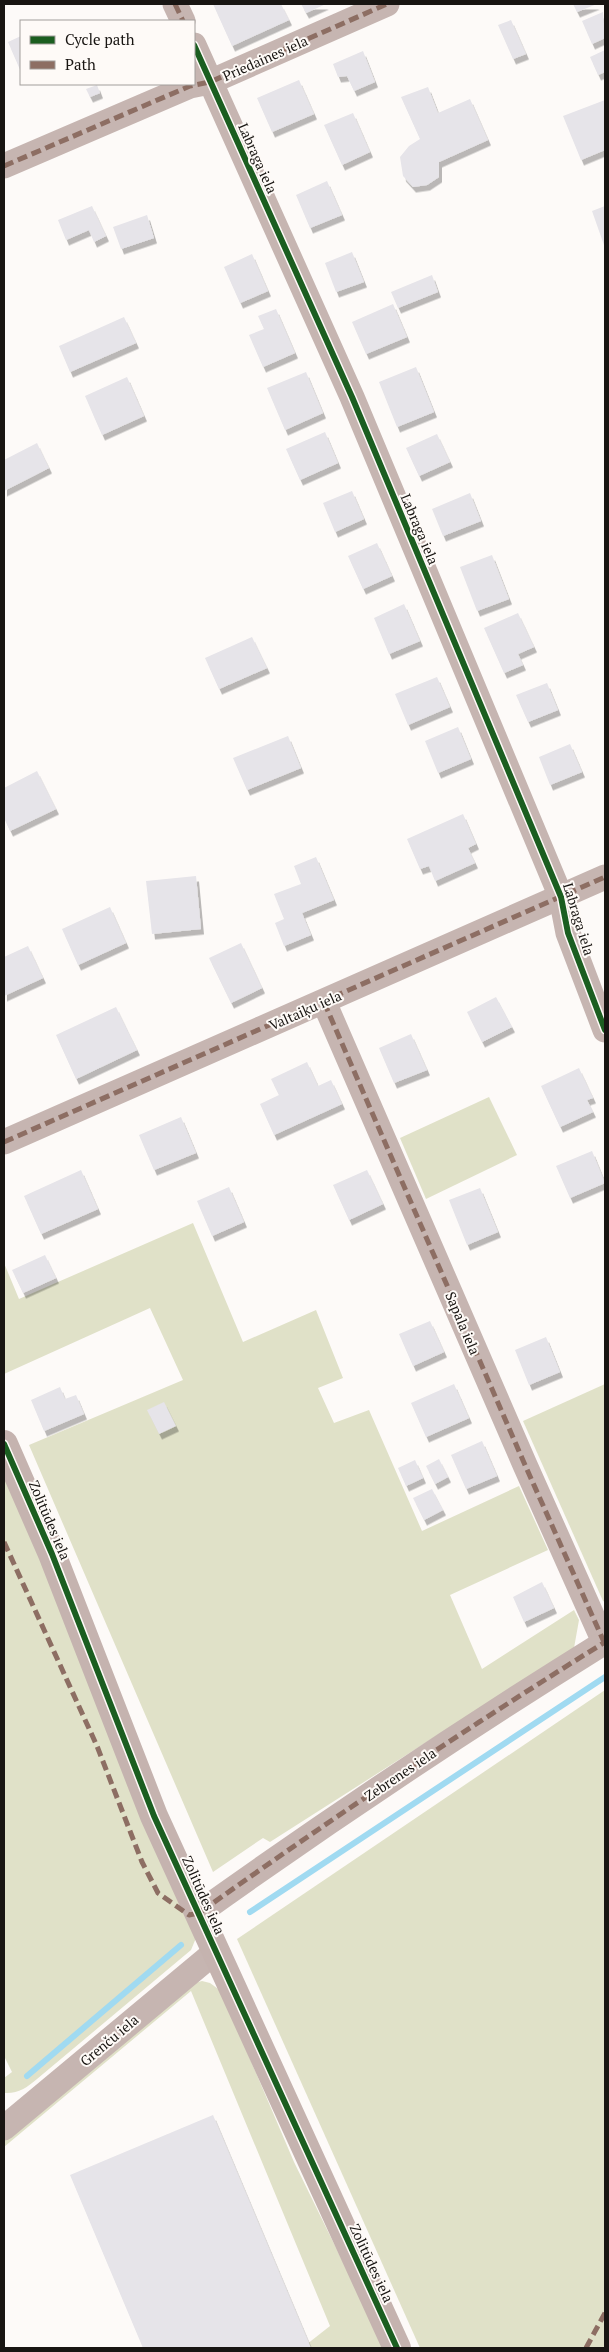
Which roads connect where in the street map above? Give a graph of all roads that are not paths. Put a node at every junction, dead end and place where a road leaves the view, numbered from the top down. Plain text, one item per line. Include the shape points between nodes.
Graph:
1 (175, 4) edge
2 (387, 4) edge
3 (183, 20) edge
4 (195, 47) edge
5 (210, 82) junction
6 (4, 166) edge
7 (605, 877) edge
8 (561, 897) junction
9 (324, 1002) junction
10 (605, 1030) edge
11 (4, 1142) edge
12 (4, 1444) edge
13 (605, 1642) edge
14 (199, 1913) junction
15 (215, 1952) junction
16 (4, 2128) edge
17 (397, 2348) edge

1 - 3 street
2 - 5 street, Priedaines iela
4 - 5 street, Labraga iela
5 - 6 street, Priedaines iela via 190,86
5 - 8 street, Labraga iela via 356,406
7 - 8 street, Valtaiķu iela
8 - 9 street, Valtaiķu iela
8 - 10 street, Labraga iela via 568,933
9 - 11 street, Valtaiķu iela
9 - 13 street, Sapala iela
12 - 14 street, Zolitūdes iela via 52,1554 154,1816
13 - 14 street, Zebrenes iela via 340,1814
14 - 15 street, Zolitūdes iela
15 - 16 street, Grenču iela
15 - 17 street, Zolitūdes iela

